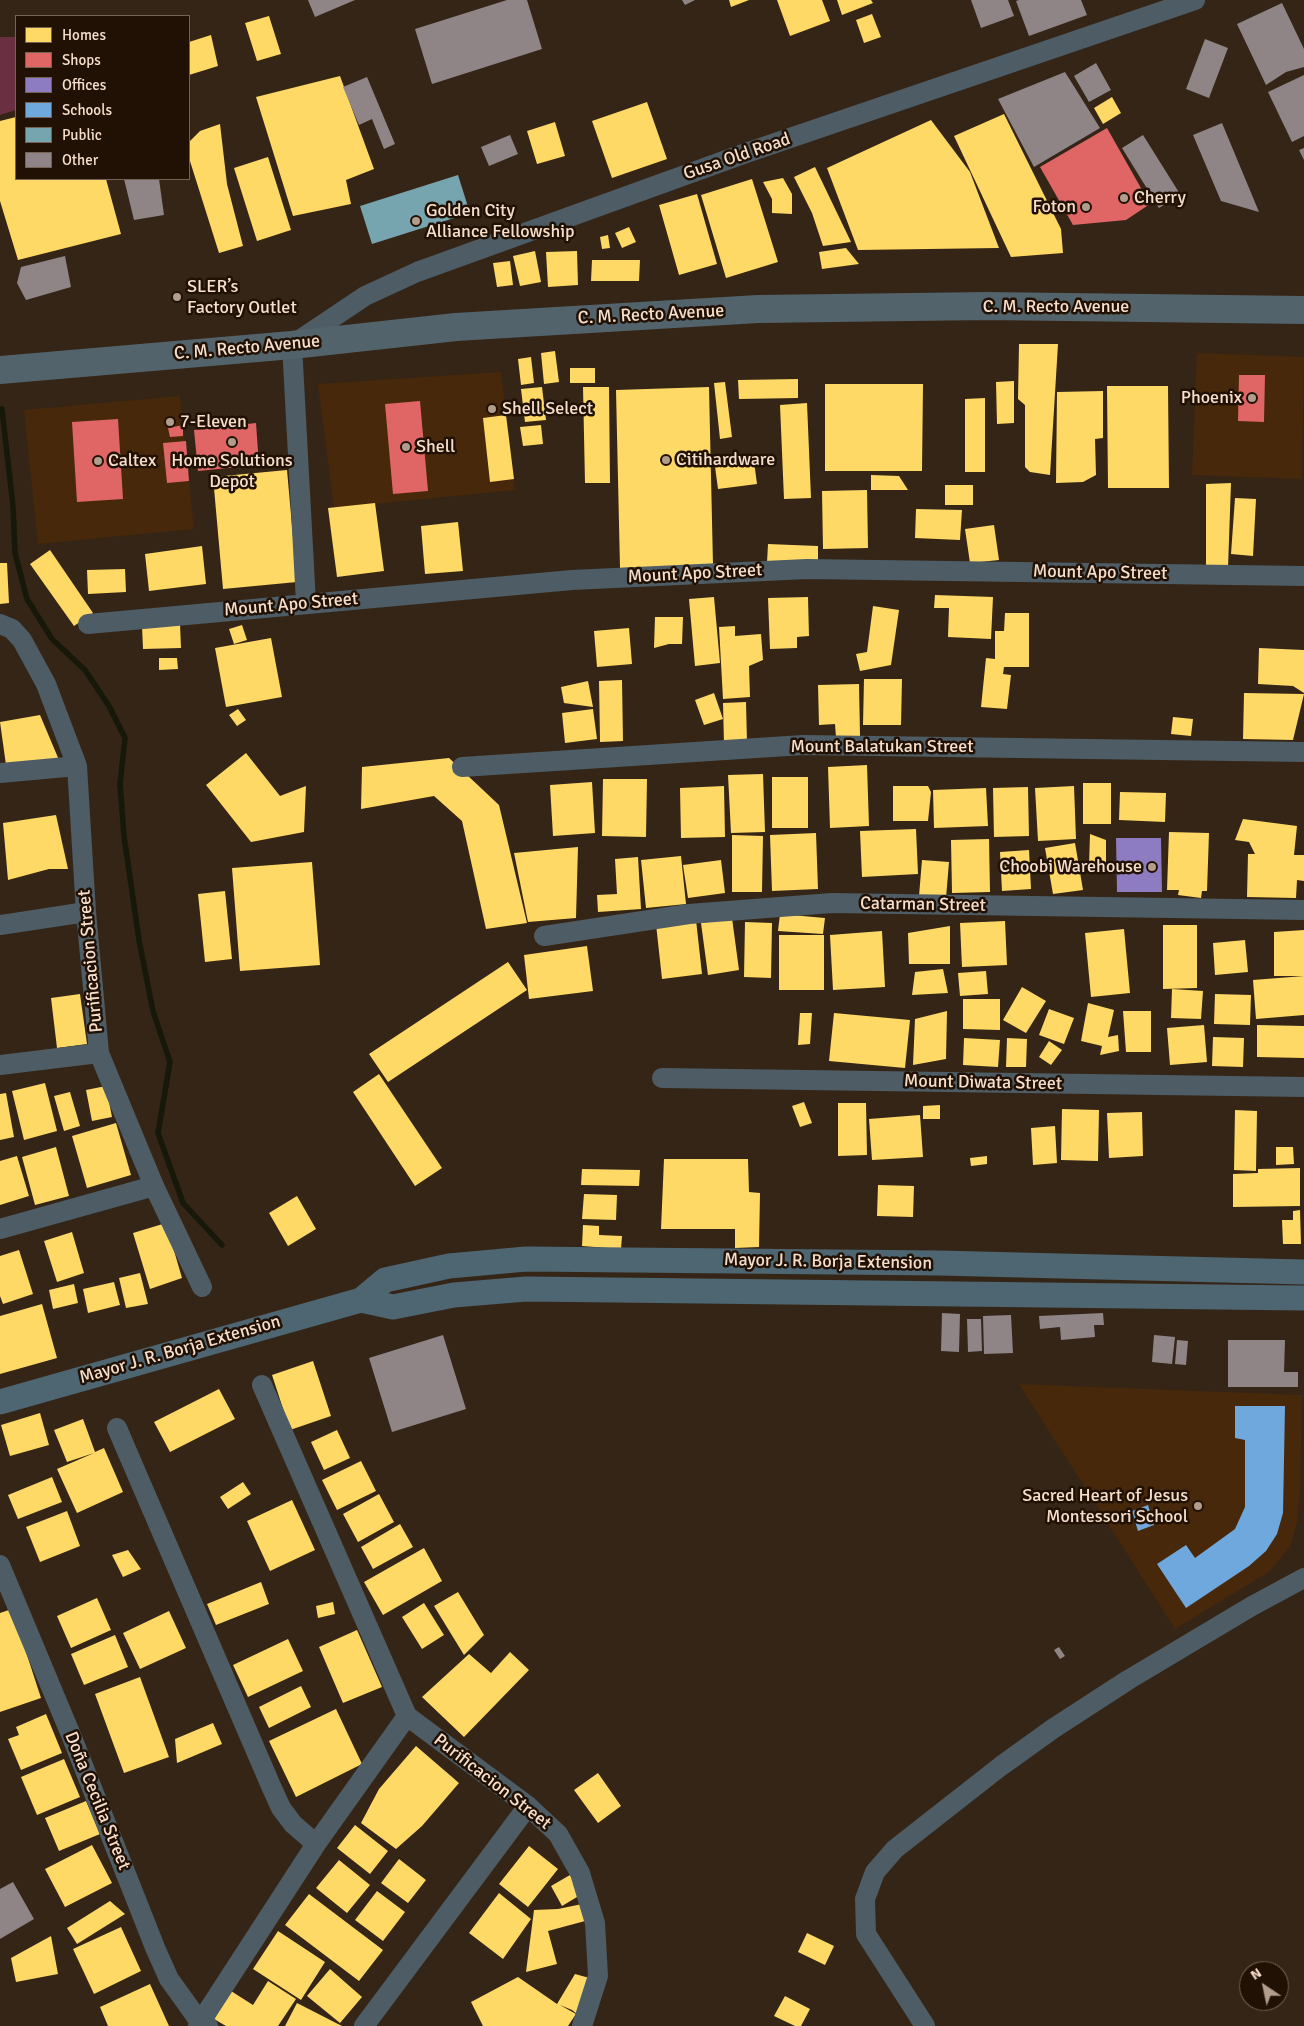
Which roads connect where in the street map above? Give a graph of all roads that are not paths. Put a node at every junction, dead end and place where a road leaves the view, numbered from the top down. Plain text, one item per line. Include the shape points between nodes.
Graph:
1 (1195, 0) edge
2 (1304, 310) edge
3 (292, 345) junction
4 (0, 370) edge
5 (1304, 576) edge
6 (306, 603) junction
7 (88, 624) dead end
8 (6, 626) edge
9 (1304, 752) edge
10 (77, 766) junction
11 (462, 767) dead end
12 (0, 773) edge
13 (1304, 910) edge
14 (86, 912) junction
15 (0, 925) edge
16 (544, 936) dead end
17 (99, 1053) junction
18 (0, 1065) edge
19 (662, 1078) dead end
20 (1304, 1087) edge
21 (154, 1186) junction
22 (0, 1229) edge
23 (696, 1261) junction
24 (939, 1263) junction
25 (1304, 1272) edge
26 (202, 1286) dead end
27 (696, 1290) junction
28 (941, 1293) junction
29 (1304, 1298) edge
30 (350, 1303) junction
31 (262, 1385) dead end
32 (0, 1402) edge
33 (117, 1428) dead end
34 (0, 1565) edge
35 (1304, 1578) edge
36 (407, 1716) junction
37 (528, 1806) junction
38 (316, 1844) junction
39 (202, 2025) edge
40 (364, 2026) edge
41 (582, 2026) edge
42 (925, 2026) edge

1 - 3 street, Gusa Old Road via 746,153 426,268 365,296
2 - 3 highway, C. M. Recto Avenue via 987,306 758,309 456,327
3 - 4 highway, C. M. Recto Avenue
3 - 6 street
5 - 6 street, Mount Apo Street via 807,569 572,580
6 - 7 street, Mount Apo Street
8 - 10 street, Purificacion Street via 22,640 46,684
9 - 11 street, Mount Balatukan Street via 803,745
10 - 12 street
10 - 14 street, Purificacion Street
13 - 16 street, Catarman Street via 832,904 689,914
14 - 15 street
14 - 17 street, Purificacion Street
17 - 18 street
17 - 21 street, Purificacion Street
19 - 20 street, Mount Diwata Street
21 - 22 street
21 - 26 street, Purificacion Street
23 - 24 main road, Mayor J. R. Borja Extension
23 - 27 main road
23 - 30 main road, Mayor J. R. Borja Extension via 526,1259 449,1266 385,1280
24 - 25 main road, Mayor J. R. Borja Extension
24 - 28 main road
27 - 28 main road, Mayor J. R. Borja Extension
27 - 30 main road, Mayor J. R. Borja Extension via 526,1289 454,1295 393,1308
28 - 29 main road, Mayor J. R. Borja Extension
30 - 32 main road, Mayor J. R. Borja Extension
31 - 36 street
33 - 38 street via 270,1786 293,1824
34 - 39 street, Doña Cecilia Street via 156,1950 169,1979
35 - 42 street via 1128,1680 1054,1728 895,1849 875,1872 865,1899 866,1934
36 - 37 street, Purificacion Street
36 - 38 street
37 - 40 street
37 - 41 street, Purificacion Street via 558,1834 580,1874 595,1923 598,1976
38 - 39 street

